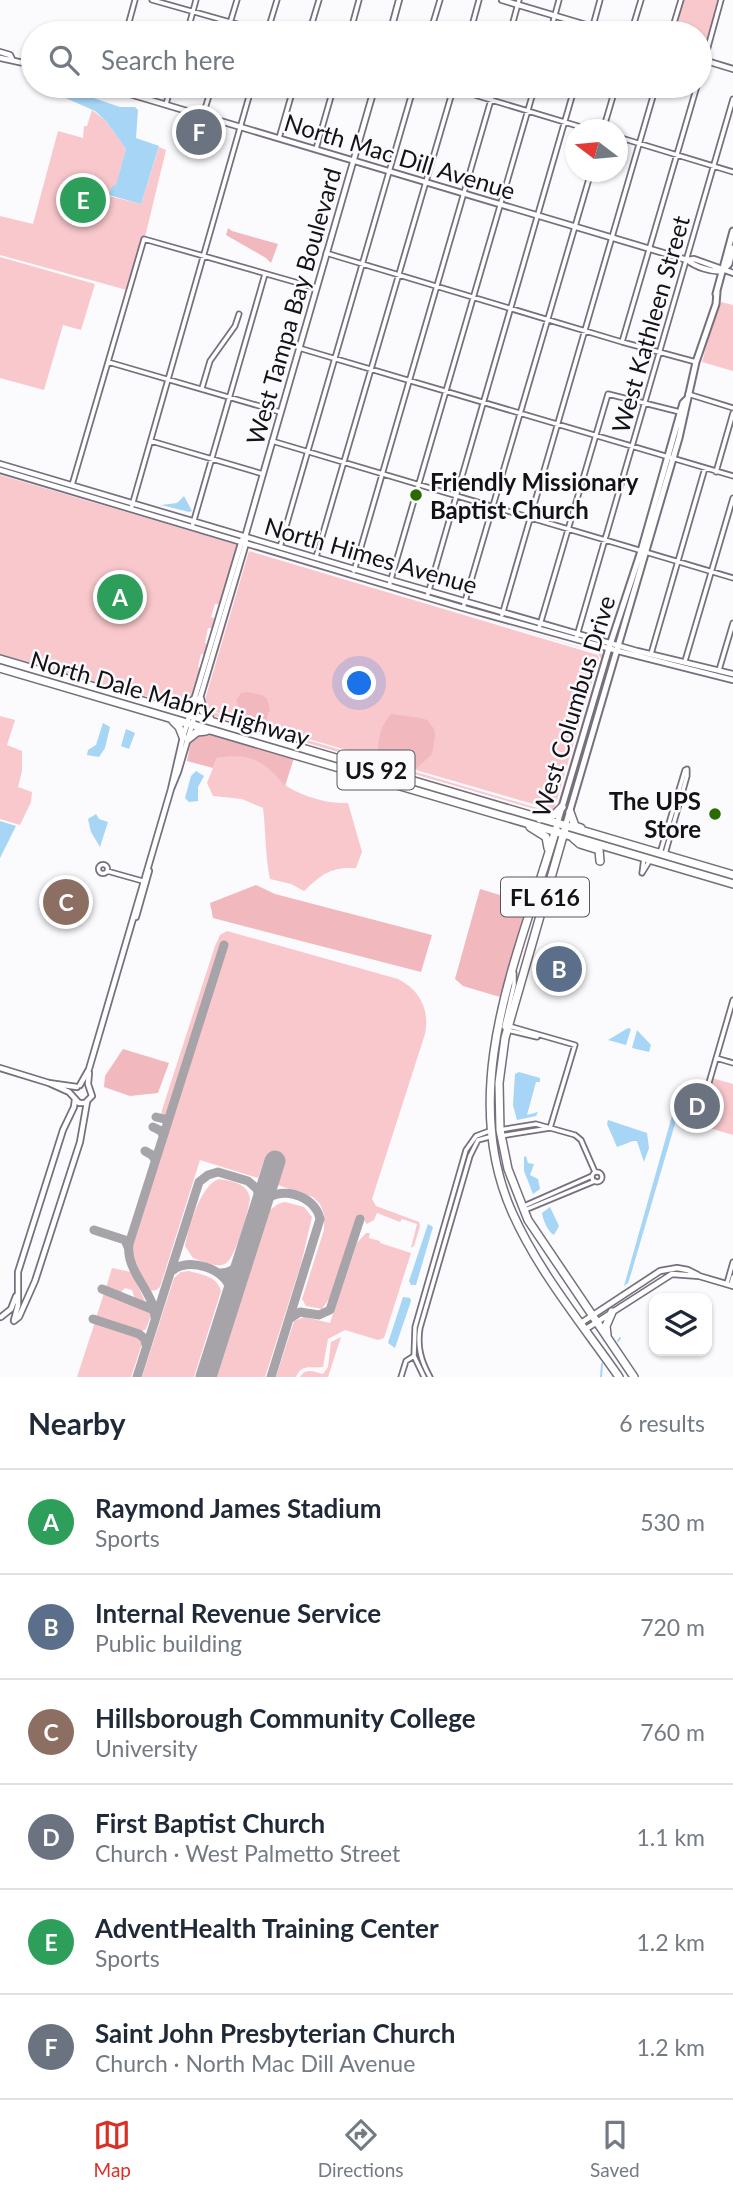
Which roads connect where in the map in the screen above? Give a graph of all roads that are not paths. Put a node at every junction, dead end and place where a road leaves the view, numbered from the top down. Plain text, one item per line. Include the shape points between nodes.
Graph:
1 (135, 0) edge
2 (152, 0) edge
3 (196, 0) edge
4 (237, 0) edge
5 (277, 0) edge
6 (319, 0) edge
7 (359, 0) edge
8 (399, 0) edge
9 (440, 0) edge
10 (479, 0) edge
11 (502, 0) edge
12 (559, 0) edge
13 (600, 0) edge
14 (641, 0) edge
15 (681, 0) edge
16 (721, 0) edge
17 (519, 2) edge
18 (193, 12) junction
19 (555, 16) junction
20 (129, 21) edge
21 (190, 21) edge
22 (227, 21) edge
23 (231, 21) edge
24 (271, 21) edge
25 (313, 21) edge
26 (353, 21) edge
27 (393, 21) edge
28 (434, 21) edge
29 (473, 21) edge
30 (513, 21) edge
31 (554, 21) edge
32 (568, 21) edge
33 (594, 21) edge
34 (635, 21) edge
35 (675, 21) edge
36 (712, 28) edge
37 (0, 52) edge
38 (0, 58) edge
39 (12, 59) junction
40 (21, 62) edge
41 (712, 63) edge
42 (733, 69) edge
43 (146, 98) edge
44 (168, 98) edge
45 (208, 98) edge
46 (248, 98) edge
47 (291, 98) edge
48 (331, 98) edge
49 (371, 98) edge
50 (410, 98) edge
51 (451, 98) edge
52 (488, 98) edge
53 (532, 98) edge
54 (572, 98) edge
55 (612, 98) edge
56 (653, 98) edge
57 (694, 98) edge
58 (491, 99) junction
59 (733, 99) edge
60 (166, 104) junction
61 (528, 110) junction
62 (203, 116) junction
63 (566, 119) edge
64 (606, 119) edge
65 (565, 122) joint
66 (240, 127) junction
67 (279, 138) junction
68 (628, 140) edge
69 (640, 144) junction
70 (316, 149) junction
71 (677, 155) junction
72 (353, 160) junction
73 (714, 166) junction
74 (389, 171) junction
75 (733, 172) edge
76 (426, 182) junction
77 (588, 182) edge
78 (463, 193) junction
79 (501, 204) junction
80 (538, 215) junction
81 (575, 226) junction
82 (733, 232) edge
83 (612, 238) junction
84 (733, 248) edge
85 (650, 249) junction
86 (326, 253) junction
87 (205, 256) junction
88 (687, 260) junction
89 (362, 264) junction
90 (723, 270) junction
91 (265, 273) junction
92 (733, 273) edge
93 (399, 275) junction
94 (436, 286) junction
95 (316, 288) junction
96 (473, 298) junction
97 (510, 309) junction
98 (239, 314) dead end
99 (548, 320) junction
100 (585, 331) junction
101 (622, 342) junction
102 (299, 348) junction
103 (659, 352) junction
104 (334, 358) junction
105 (107, 361) junction
106 (696, 362) junction
107 (372, 369) junction
108 (169, 379) junction
109 (409, 380) junction
110 (202, 388) junction
111 (446, 391) junction
112 (229, 396) junction
113 (687, 396) junction
114 (483, 402) junction
115 (644, 402) junction
116 (733, 408) edge
117 (280, 412) junction
118 (683, 413) junction
119 (733, 413) edge
120 (520, 414) junction
121 (557, 425) junction
122 (595, 436) junction
123 (151, 441) junction
124 (272, 441) junction
125 (632, 447) junction
126 (307, 452) junction
127 (670, 458) junction
128 (211, 459) junction
129 (344, 463) junction
130 (0, 464) edge
131 (705, 468) junction
132 (0, 470) edge
133 (716, 471) junction
134 (262, 474) junction
135 (382, 474) junction
136 (733, 476) edge
137 (419, 485) junction
138 (71, 488) junction
139 (456, 496) junction
140 (733, 498) edge
141 (132, 507) junction
142 (493, 507) junction
143 (530, 518) junction
144 (192, 524) junction
145 (568, 529) junction
146 (245, 537) junction
147 (605, 540) junction
148 (243, 542) junction
149 (256, 546) junction
150 (280, 547) junction
151 (643, 552) junction
152 (242, 558) junction
153 (315, 561) junction
154 (678, 562) junction
155 (353, 572) junction
156 (712, 572) junction
157 (733, 578) edge
158 (232, 580) junction
159 (390, 583) junction
160 (428, 594) junction
161 (465, 601) junction
162 (463, 608) junction
163 (503, 611) junction
164 (501, 617) junction
165 (733, 622) edge
166 (540, 625) junction
167 (577, 636) junction
168 (614, 647) junction
169 (651, 654) junction
170 (685, 661) junction
171 (0, 663) edge
172 (719, 673) junction
173 (733, 677) edge
174 (197, 699) junction
175 (171, 714) junction
176 (191, 720) junction
177 (213, 727) junction
178 (186, 738) junction
179 (582, 738) junction
180 (591, 740) junction
181 (352, 767) junction
182 (566, 810) junction
183 (539, 819) junction
184 (518, 820) junction
185 (562, 830) junction
186 (594, 835) junction
187 (617, 849) junction
188 (548, 856) junction
189 (664, 856) junction
190 (648, 858) junction
191 (107, 870) dead end
192 (701, 870) junction
193 (733, 876) edge
194 (144, 881) junction
195 (733, 884) edge
196 (514, 967) junction
197 (733, 1000) edge
198 (727, 1021) junction
199 (733, 1023) edge
200 (507, 1028) junction
201 (716, 1058) junction
202 (733, 1063) edge
203 (0, 1068) edge
204 (89, 1069) junction
205 (49, 1083) junction
206 (78, 1086) junction
207 (89, 1087) junction
208 (706, 1093) dead end
209 (74, 1098) junction
210 (87, 1102) junction
211 (550, 1128) junction
212 (491, 1133) junction
213 (504, 1133) junction
214 (497, 1166) junction
215 (593, 1174) junction
216 (594, 1181) junction
217 (560, 1193) junction
218 (523, 1209) junction
219 (733, 1262) edge
220 (699, 1276) junction
221 (733, 1277) edge
222 (730, 1285) edge
223 (17, 1292) junction
224 (30, 1292) junction
225 (612, 1312) junction
226 (0, 1317) edge
227 (594, 1320) junction
228 (14, 1321) junction
229 (584, 1326) junction
230 (607, 1340) junction
231 (417, 1355) junction
232 (401, 1377) edge
233 (424, 1377) edge
234 (430, 1377) edge
235 (619, 1377) edge
236 (634, 1377) edge

1 - 20 street
2 - 18 street
3 - 18 street
4 - 23 street
5 - 24 street
6 - 25 street
7 - 26 street
8 - 27 street
9 - 28 street
10 - 29 street
11 - 17 street
12 - 19 street
13 - 33 street
14 - 34 street
15 - 35 street
16 - 36 street
17 - 19 street
17 - 30 street
18 - 21 street
18 - 22 street
19 - 31 street
19 - 32 street
37 - 39 street
38 - 39 street
39 - 40 street
41 - 42 street
43 - 60 street, North Mac Dill Avenue
44 - 60 street
45 - 62 street
46 - 66 street
47 - 67 street
48 - 70 street
49 - 72 street, West Tampa Bay Boulevard
50 - 74 street
51 - 76 street
52 - 58 street
53 - 61 street
54 - 63 street
55 - 64 street
56 - 69 street
57 - 71 street
58 - 61 street
58 - 78 street
59 - 73 street, West Kathleen Street
60 - 62 street, North Mac Dill Avenue
61 - 65 street
61 - 79 street
62 - 66 street, North Mac Dill Avenue
65 - 80 street
66 - 67 street, North Mac Dill Avenue
66 - 87 street
67 - 70 street, North Mac Dill Avenue
68 - 69 street
69 - 71 street
69 - 83 street
70 - 72 street, North Mac Dill Avenue
71 - 73 street
71 - 85 street
72 - 74 street, North Mac Dill Avenue
72 - 86 street, West Tampa Bay Boulevard
73 - 75 street
73 - 88 street, West Kathleen Street
74 - 76 street, North Mac Dill Avenue
74 - 89 street
76 - 78 street, North Mac Dill Avenue
76 - 93 street
77 - 81 street
78 - 79 street, North Mac Dill Avenue
78 - 94 street
79 - 80 street, North Mac Dill Avenue
79 - 96 street
80 - 81 street, North Mac Dill Avenue
80 - 97 street
81 - 83 street, North Mac Dill Avenue
81 - 99 street
82 - 90 main road, West Columbus Drive
83 - 85 street, North Mac Dill Avenue
83 - 100 street
84 - 90 main road, West Columbus Drive
85 - 88 street, North Mac Dill Avenue
85 - 101 street
86 - 89 street
86 - 95 street, West Tampa Bay Boulevard
87 - 91 street
87 - 105 street via 144,239
87 - 108 street
88 - 90 street, North Mac Dill Avenue
88 - 103 street, West Kathleen Street
89 - 93 street
89 - 104 street
90 - 92 street, North Mac Dill Avenue
90 - 106 main road, West Columbus Drive
91 - 95 street
91 - 112 street
93 - 94 street
93 - 107 street
94 - 96 street
94 - 109 street
95 - 102 street, West Tampa Bay Boulevard
96 - 97 street
96 - 111 street
97 - 99 street
97 - 114 street
98 - 110 street via 210,360
99 - 100 street
99 - 120 street
100 - 101 street
100 - 121 street
101 - 103 street
102 - 104 street
102 - 117 street, West Tampa Bay Boulevard
103 - 106 street
103 - 115 street, West Kathleen Street
104 - 107 street
104 - 126 street
105 - 108 street
105 - 138 street
106 - 113 main road, West Columbus Drive
107 - 109 street
107 - 129 street
108 - 110 street
108 - 123 street
109 - 111 street
109 - 135 street
110 - 112 street
111 - 114 street
111 - 137 street
112 - 117 street
112 - 128 street
113 - 116 street
113 - 118 main road, West Columbus Drive
114 - 120 street
114 - 139 street
115 - 118 street
115 - 122 street via 608,394
115 - 125 street, West Kathleen Street
117 - 124 street, West Tampa Bay Boulevard
118 - 127 main road, West Columbus Drive
119 - 133 street
120 - 121 street
120 - 142 street
121 - 122 street
121 - 143 street
122 - 125 street
122 - 145 street
123 - 128 street
123 - 141 street
124 - 126 street
124 - 134 street, West Tampa Bay Boulevard
125 - 127 street
125 - 147 street, West Kathleen Street
126 - 129 street
126 - 150 street
127 - 131 street
127 - 151 main road, West Columbus Drive
128 - 134 street
128 - 144 street
129 - 135 street
129 - 153 street
130 - 138 street, North Himes Avenue
131 - 133 street
131 - 154 street
132 - 138 street, North Himes Avenue
133 - 136 street
134 - 146 street, West Tampa Bay Boulevard
135 - 137 street
135 - 155 street
137 - 139 street
137 - 159 street
138 - 141 street, North Himes Avenue
139 - 142 street
139 - 160 street
140 - 156 street
141 - 144 street, North Himes Avenue
142 - 143 street
142 - 161 street
143 - 145 street
143 - 163 street
144 - 146 street, North Himes Avenue
144 - 148 street, North Himes Avenue
145 - 147 street
145 - 166 street
146 - 148 street, West Tampa Bay Boulevard
146 - 150 street, North Himes Avenue
147 - 151 street
147 - 167 street, West Kathleen Street
148 - 149 street, North Himes Avenue
148 - 152 street, West Tampa Bay Boulevard
148 - 158 street, West Tampa Bay Boulevard
149 - 152 street
149 - 153 street, North Himes Avenue
150 - 153 street, North Himes Avenue
151 - 154 street
151 - 168 main road, West Columbus Drive
152 - 158 street, West Tampa Bay Boulevard
153 - 155 street, North Himes Avenue
154 - 156 street
154 - 169 street
155 - 159 street, North Himes Avenue
156 - 157 street
156 - 170 street
158 - 174 street, West Tampa Bay Boulevard
159 - 160 street, North Himes Avenue
160 - 161 street, North Himes Avenue
160 - 162 street, North Himes Avenue
161 - 162 street
161 - 163 street, North Himes Avenue
162 - 164 street, North Himes Avenue
163 - 164 street
163 - 166 street, North Himes Avenue
164 - 166 street, North Himes Avenue
165 - 172 street
166 - 167 street, North Himes Avenue
167 - 168 street, North Himes Avenue
168 - 169 street, North Himes Avenue
168 - 172 street, North Himes Avenue
168 - 179 main road, West Columbus Drive
168 - 180 main road, West Columbus Drive
169 - 170 street, North Himes Avenue
170 - 172 street, North Himes Avenue
171 - 175 main road, North Dale Mabry Highway / US 92
172 - 173 street, North Himes Avenue
174 - 175 main road
174 - 176 street, West Tampa Bay Boulevard
174 - 177 main road
175 - 176 main road, North Dale Mabry Highway / US 92
175 - 178 main road
176 - 177 main road, North Dale Mabry Highway / US 92
176 - 178 street, West Tampa Bay Boulevard
177 - 178 main road
177 - 181 main road, North Dale Mabry Highway / US 92
178 - 194 street, West Tampa Bay Boulevard
179 - 180 main road
179 - 182 main road, West Columbus Drive
180 - 182 main road, West Columbus Drive
181 - 183 main road, North Dale Mabry Highway / US 92
181 - 184 main road, North Dale Mabry Highway / US 92
182 - 183 main road
182 - 185 main road, West Columbus Drive
182 - 186 main road via 575,826
183 - 185 main road, North Dale Mabry Highway / US 92
184 - 185 main road, North Dale Mabry Highway / US 92
184 - 188 main road via 546,837
185 - 186 main road, US 92
185 - 187 main road, North Dale Mabry Highway / US 92
185 - 187 main road via 580,844 599,850 600,861 605,852
185 - 188 main road, West Columbus Drive / FL 616
185 - 200 main road, West Columbus Drive / FL 616
186 - 189 main road, North Dale Mabry Highway / US 92
187 - 190 main road, North Dale Mabry Highway / US 92
188 - 196 main road, West Columbus Drive / FL 616
189 - 189 street via 687,776 687,769 682,775
189 - 190 main road
189 - 192 main road, North Dale Mabry Highway / US 92
190 - 192 main road, North Dale Mabry Highway / US 92
191 - 194 street
192 - 193 main road, North Dale Mabry Highway / US 92
192 - 195 main road, North Dale Mabry Highway / US 92
194 - 204 street, West Tampa Bay Boulevard
196 - 200 street
196 - 212 main road, West Columbus Drive / FL 616 via 491,1070
197 - 198 street
198 - 199 street
198 - 201 street
200 - 211 street via 575,1045
200 - 213 main road, FL 616 via 499,1069 499,1121
201 - 202 street
201 - 208 street
203 - 205 street
204 - 206 street, West Tampa Bay Boulevard
204 - 207 street, West Tampa Bay Boulevard
205 - 206 street
205 - 209 street
206 - 207 street
206 - 209 street
207 - 210 street via 92,1096
209 - 210 street
209 - 223 street via 18,1272
210 - 224 street via 82,1135
211 - 213 street
211 - 215 street via 579,1137
212 - 213 street
212 - 214 main road, FL 616
212 - 231 street via 475,1136 466,1150 415,1327
213 - 218 main road, FL 616 via 508,1169
214 - 218 main road via 513,1205
214 - 229 main road, FL 616 via 525,1240
215 - 216 street
215 - 216 street via 600,1172 602,1177
215 - 217 street
216 - 217 street
217 - 218 street
218 - 227 main road, FL 616
219 - 222 street
220 - 222 street
220 - 225 street via 668,1275
220 - 227 street via 677,1268 660,1271
221 - 222 street
223 - 224 street
223 - 226 street via 11,1309
223 - 228 street
224 - 228 street
225 - 227 street
225 - 230 main road via 606,1325
226 - 228 street
227 - 229 street
227 - 230 main road, FL 616
229 - 235 main road, FL 616
230 - 236 main road, FL 616
231 - 232 street via 406,1361
231 - 233 street
231 - 234 street

